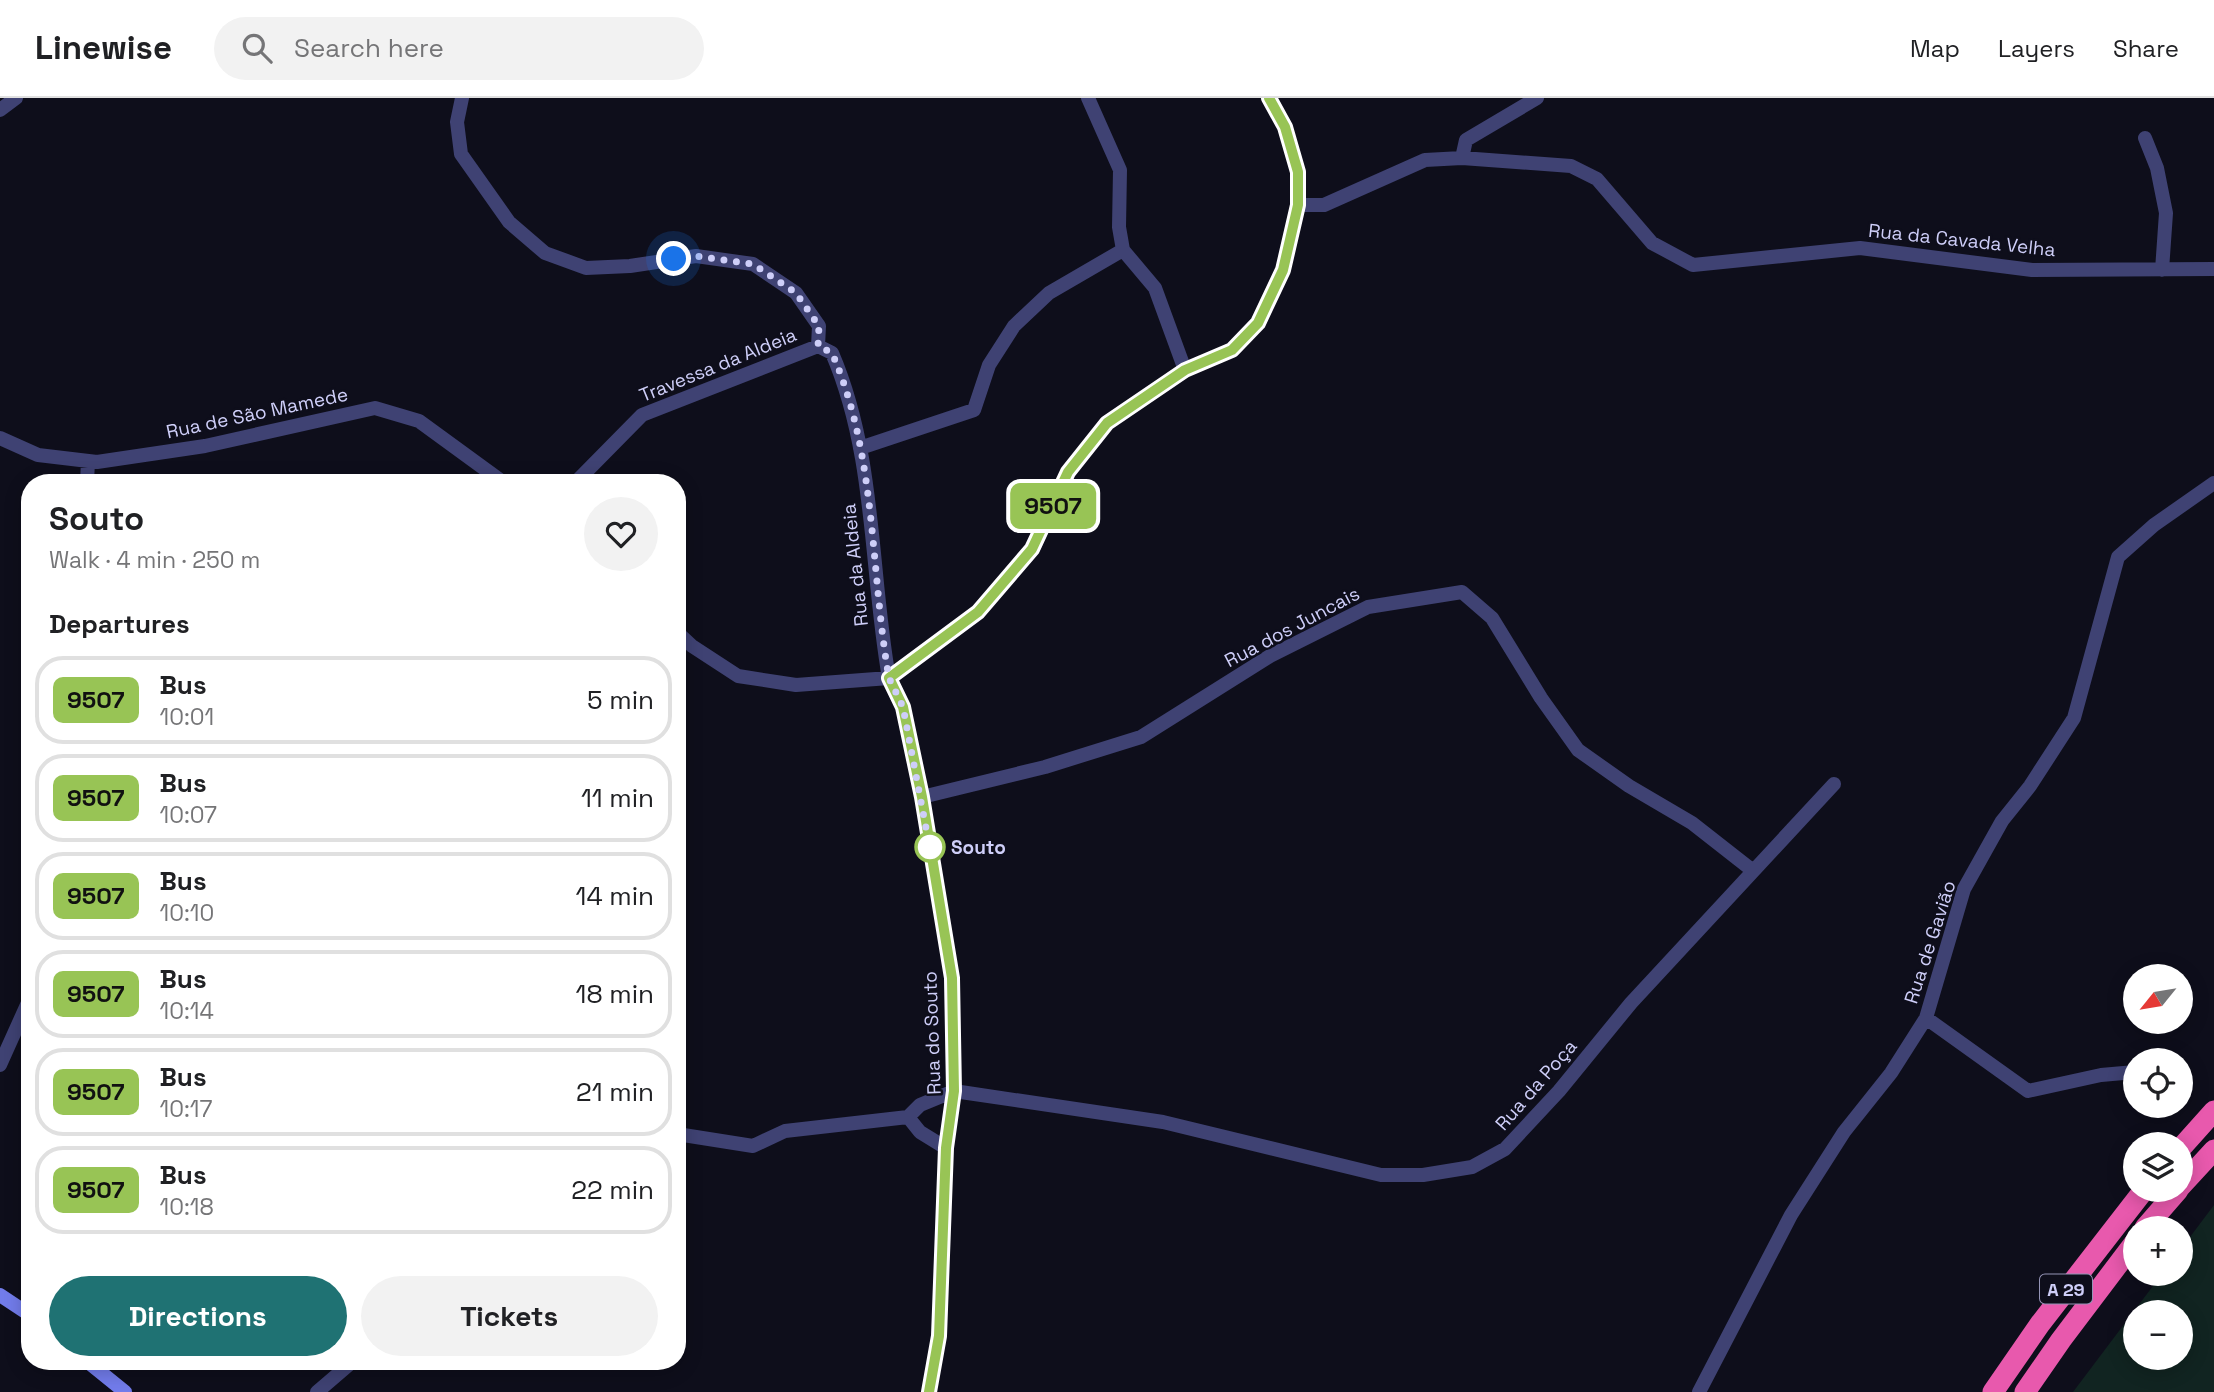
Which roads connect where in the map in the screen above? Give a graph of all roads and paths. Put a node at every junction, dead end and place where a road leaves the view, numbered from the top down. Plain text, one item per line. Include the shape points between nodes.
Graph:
1 (16, 98) edge
2 (462, 98) edge
3 (1088, 98) edge
4 (1269, 98) edge
5 (1537, 98) edge
6 (0, 110) edge
7 (2145, 138) dead end
8 (1462, 158) junction
9 (1298, 205) junction
10 (1124, 250) junction
11 (2214, 268) edge
12 (2162, 270) junction
13 (818, 346) junction
14 (1185, 370) junction
15 (0, 438) edge
16 (860, 448) junction
17 (88, 461) junction
18 (87, 474) edge
19 (492, 474) edge
20 (584, 474) edge
21 (2214, 482) edge
22 (686, 640) edge
23 (889, 678) junction
24 (1834, 784) dead end
25 (922, 797) junction
26 (1752, 870) junction
27 (21, 1018) edge
28 (1926, 1018) junction
29 (0, 1065) edge
30 (2123, 1073) edge
31 (954, 1091) junction
32 (2214, 1111) edge
33 (908, 1117) junction
34 (2193, 1134) edge
35 (686, 1135) edge
36 (946, 1148) junction
37 (2214, 1150) edge
38 (2193, 1173) edge
39 (2135, 1202) edge
40 (2167, 1202) edge
41 (2155, 1216) edge
42 (2123, 1258) edge
43 (0, 1294) edge
44 (21, 1309) edge
45 (98, 1370) edge
46 (343, 1370) edge
47 (125, 1392) edge
48 (317, 1392) edge
49 (929, 1392) edge
50 (1699, 1392) edge
51 (1993, 1392) edge
52 (2025, 1392) edge

1 - 6 street
2 - 13 street via 457,122 461,154 509,222 545,253 586,268 696,256 753,264 796,293 819,326
3 - 10 street via 1120,170 1119,228
4 - 9 street via 1285,127 1298,172
5 - 8 street via 1466,140
7 - 12 street via 2166,213
8 - 9 street, Rua da Cavada Velha via 1424,160 1324,205
8 - 12 street, Rua da Cavada Velha via 1571,166 1597,179 1652,243 1693,265 1860,248 2032,270
9 - 14 street via 1283,270 1258,323 1232,350
10 - 14 street via 1155,289
10 - 16 street via 1049,293 1014,326 989,365 974,410
11 - 12 street, Rua da Cavada Velha
13 - 16 street, Rua da Aldeia via 832,353 841,373
13 - 20 street, Travessa da Aldeia via 642,415
14 - 23 street via 1107,423 1068,472 1032,549 978,612
15 - 17 street, Rua de São Mamede via 38,455
16 - 23 street, Rua da Aldeia
17 - 18 street
17 - 19 street, Rua de São Mamede via 205,446 375,408 419,421
21 - 28 street, Rua de Gavião via 2118,557 2074,718 2002,821 1965,889
22 - 23 street via 738,676 796,685
23 - 25 street, Rua do Souto via 903,707
24 - 26 street, Rua da Poça
25 - 26 street, Rua dos Juncais via 1045,767 1141,737 1270,656 1368,607 1462,592 1492,618 1578,750 1692,823
25 - 31 street, Rua do Souto via 952,978
26 - 31 street, Rua da Poça via 1505,1149 1472,1167 1423,1175 1381,1175 1163,1122
27 - 29 street
28 - 30 street via 2028,1091
28 - 50 street, Rua de Gavião via 1791,1215
31 - 33 street via 920,1105
31 - 36 street, Rua do Souto
32 - 34 highway
33 - 35 street via 785,1131 753,1146
33 - 36 street via 920,1132
36 - 49 street, Rua do Souto via 939,1336
37 - 38 highway
39 - 51 highway, A 29
40 - 41 highway
42 - 52 highway, A 29
43 - 44 main road
45 - 47 main road
46 - 48 street

